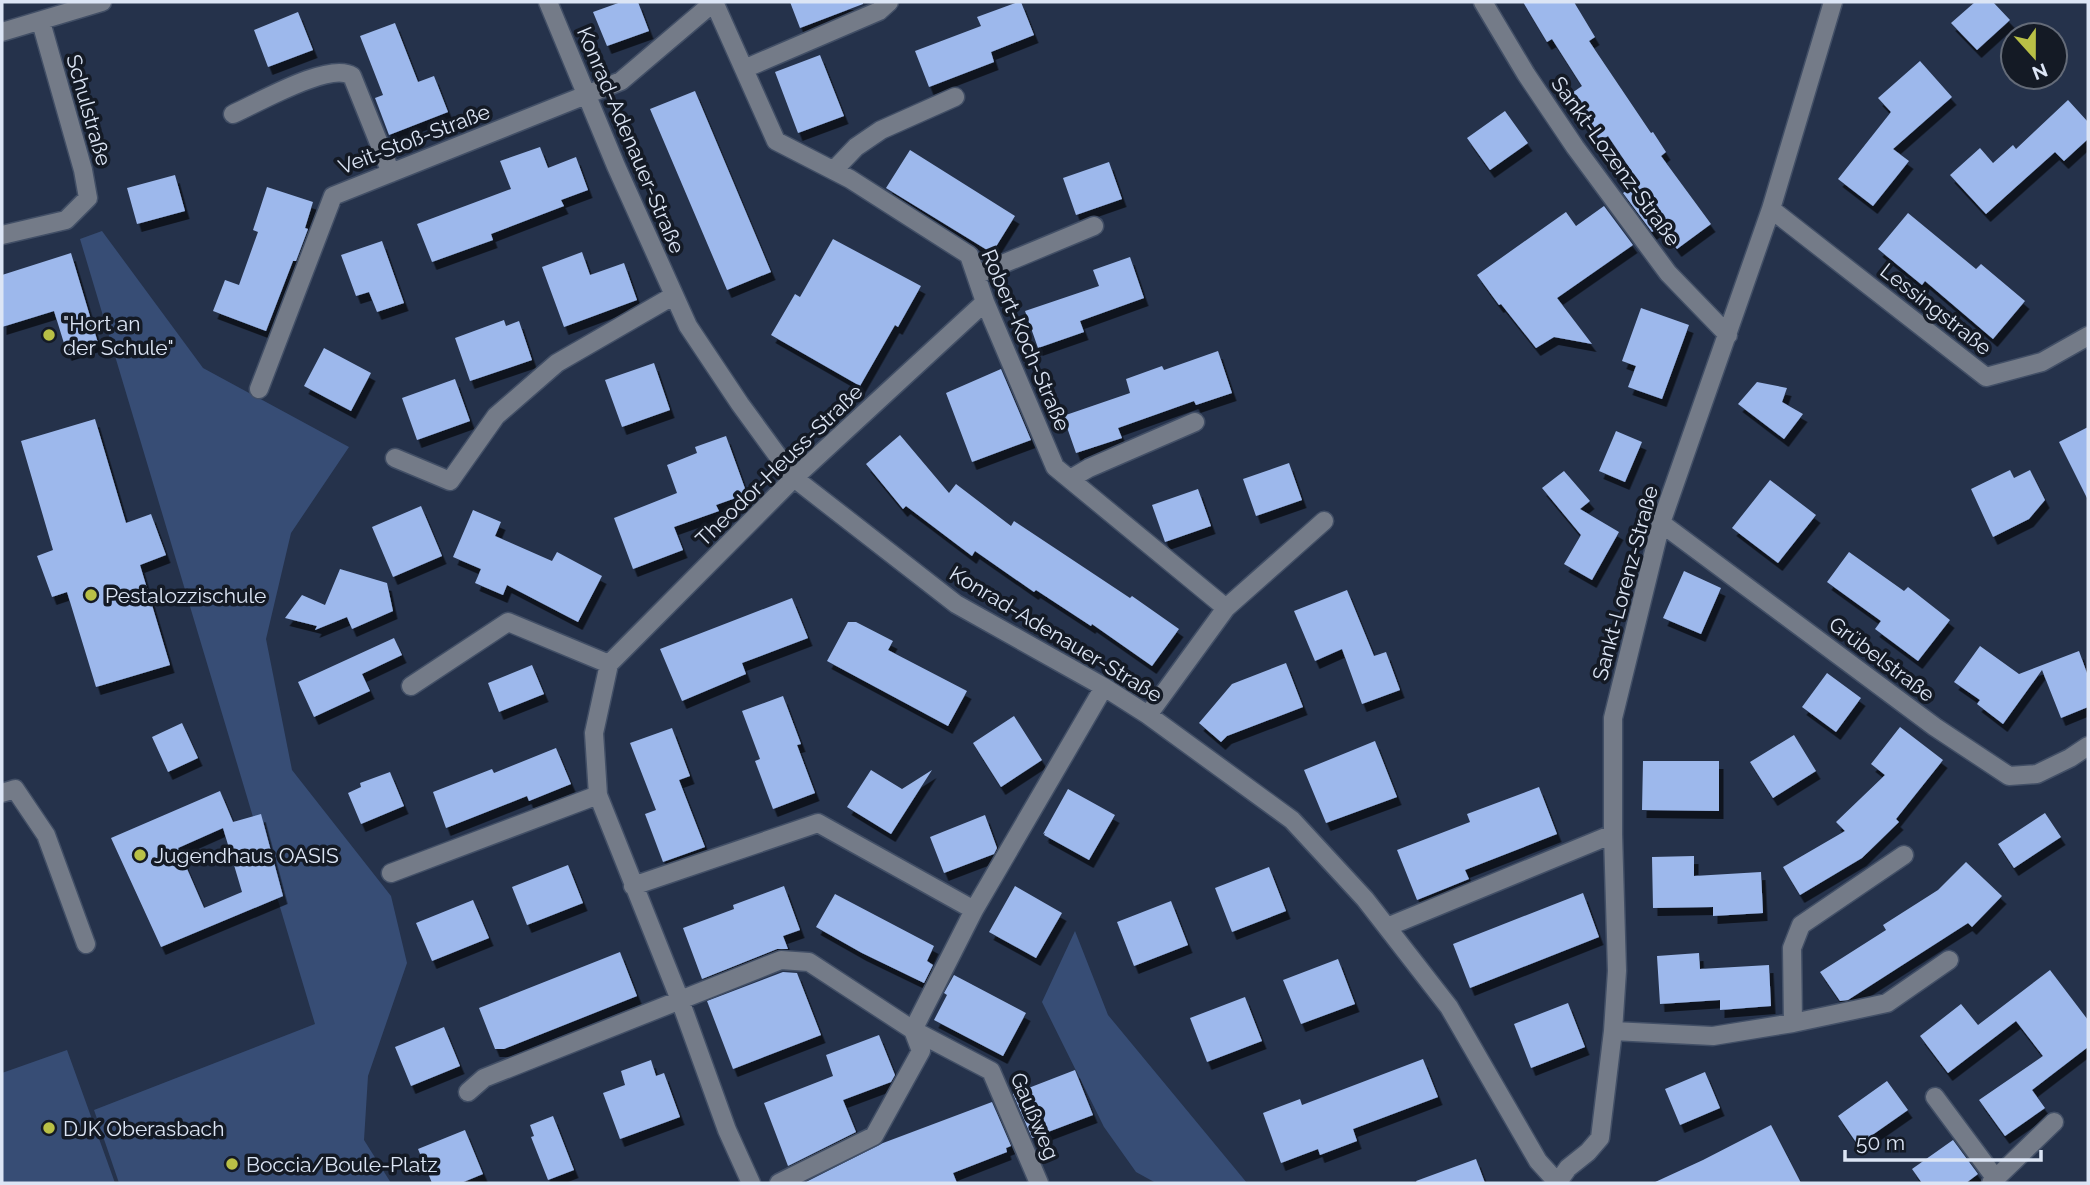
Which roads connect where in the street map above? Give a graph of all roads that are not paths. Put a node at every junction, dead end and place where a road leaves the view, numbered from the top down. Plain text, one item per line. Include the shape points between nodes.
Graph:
1 (102, 2) edge
2 (548, 2) edge
3 (714, 2) edge
4 (889, 2) edge
5 (1483, 2) edge
6 (1829, 6) edge
7 (41, 22) junction
8 (2, 32) edge
9 (744, 69) junction
10 (588, 96) junction
11 (955, 97) dead end
12 (233, 114) dead end
13 (834, 170) junction
14 (391, 173) junction
15 (1770, 209) junction
16 (1094, 226) dead end
17 (2, 235) edge
18 (976, 275) junction
19 (673, 296) junction
20 (985, 302) junction
21 (1728, 335) junction
22 (2088, 336) edge
23 (259, 389) dead end
24 (1195, 422) dead end
25 (395, 458) dead end
26 (794, 478) junction
27 (1070, 479) junction
28 (1324, 521) dead end
29 (1661, 523) junction
30 (1226, 608) junction
31 (609, 664) junction
32 (411, 686) dead end
33 (1104, 687) junction
34 (1148, 715) junction
35 (2088, 746) edge
36 (2, 793) edge
37 (598, 795) junction
38 (1613, 834) junction
39 (1904, 855) dead end
40 (391, 873) dead end
41 (633, 886) junction
42 (974, 910) junction
43 (1388, 927) junction
44 (86, 944) dead end
45 (1949, 960) dead end
46 (680, 1000) junction
47 (1793, 1023) junction
48 (914, 1030) junction
49 (1614, 1031) junction
50 (468, 1092) dead end
51 (1935, 1097) dead end
52 (2054, 1122) dead end
53 (1993, 1181) edge
54 (1558, 1182) edge
55 (751, 1183) edge
56 (779, 1183) edge
57 (1039, 1183) edge

1 - 7 street
2 - 10 street, Konrad-Adenauer-Straße
3 - 9 street, Robert-Koch-Straße
3 - 10 street, Veit-Stoß-Straße via 621,81
4 - 9 street via 856,22
5 - 21 street, Sankt-Lozenz-Straße via 1575,147 1668,273
6 - 15 street, Sankt-Lorenz-Straße
7 - 8 street
7 - 17 street, Schulstraße via 88,198 66,220
9 - 13 street, Robert-Koch-Straße via 776,141
10 - 14 street, Veit-Stoß-Straße
10 - 19 street, Konrad-Adenauer-Straße
11 - 13 street via 881,130
12 - 14 street via 322,73 346,72 352,76
13 - 18 street, Robert-Koch-Straße via 969,255
14 - 23 street, Veit-Stoß-Straße via 333,196
15 - 21 street, Sankt-Lorenz-Straße
15 - 22 street, Lessingstraße via 1986,377 2042,362
16 - 18 street
18 - 20 street, Robert-Koch-Straße
19 - 25 street via 557,363 496,416 450,481
19 - 26 street, Konrad-Adenauer-Straße via 688,326
20 - 26 street, Theodor-Heuss-Straße
20 - 27 street, Robert-Koch-Straße via 1055,467
21 - 29 street, Sankt-Lorenz-Straße
24 - 27 street
26 - 31 street, Theodor-Heuss-Straße
26 - 33 street, Konrad-Adenauer-Straße via 956,604
27 - 30 street, Robert-Koch-Straße
28 - 30 street
29 - 35 street, Grübelstraße via 1935,727 2009,776 2037,774
29 - 38 street, Sankt-Lorenz-Straße via 1613,718
30 - 34 street
31 - 32 street via 508,622
31 - 37 street via 594,733
33 - 34 street, Konrad-Adenauer-Straße
33 - 42 street
34 - 43 street, Konrad-Adenauer-Straße via 1292,820
36 - 44 street via 15,789 47,835
37 - 40 street
37 - 41 street
38 - 43 street
38 - 49 street, Sankt-Lorenz-Straße
39 - 47 street via 1801,925 1793,948
41 - 42 street via 818,823
41 - 46 street
42 - 48 street
43 - 54 street, Konrad-Adenauer-Straße via 1449,1007 1538,1161
45 - 47 street via 1887,1003
46 - 48 street, Gaußweg via 781,960 809,962
46 - 50 street via 484,1079
46 - 55 street
47 - 49 street via 1713,1036
48 - 56 street via 921,1051 874,1136
48 - 57 street, Gaußweg via 991,1071
49 - 54 street, Sankt-Lorenz-Straße via 1600,1138
51 - 53 street
52 - 53 street

